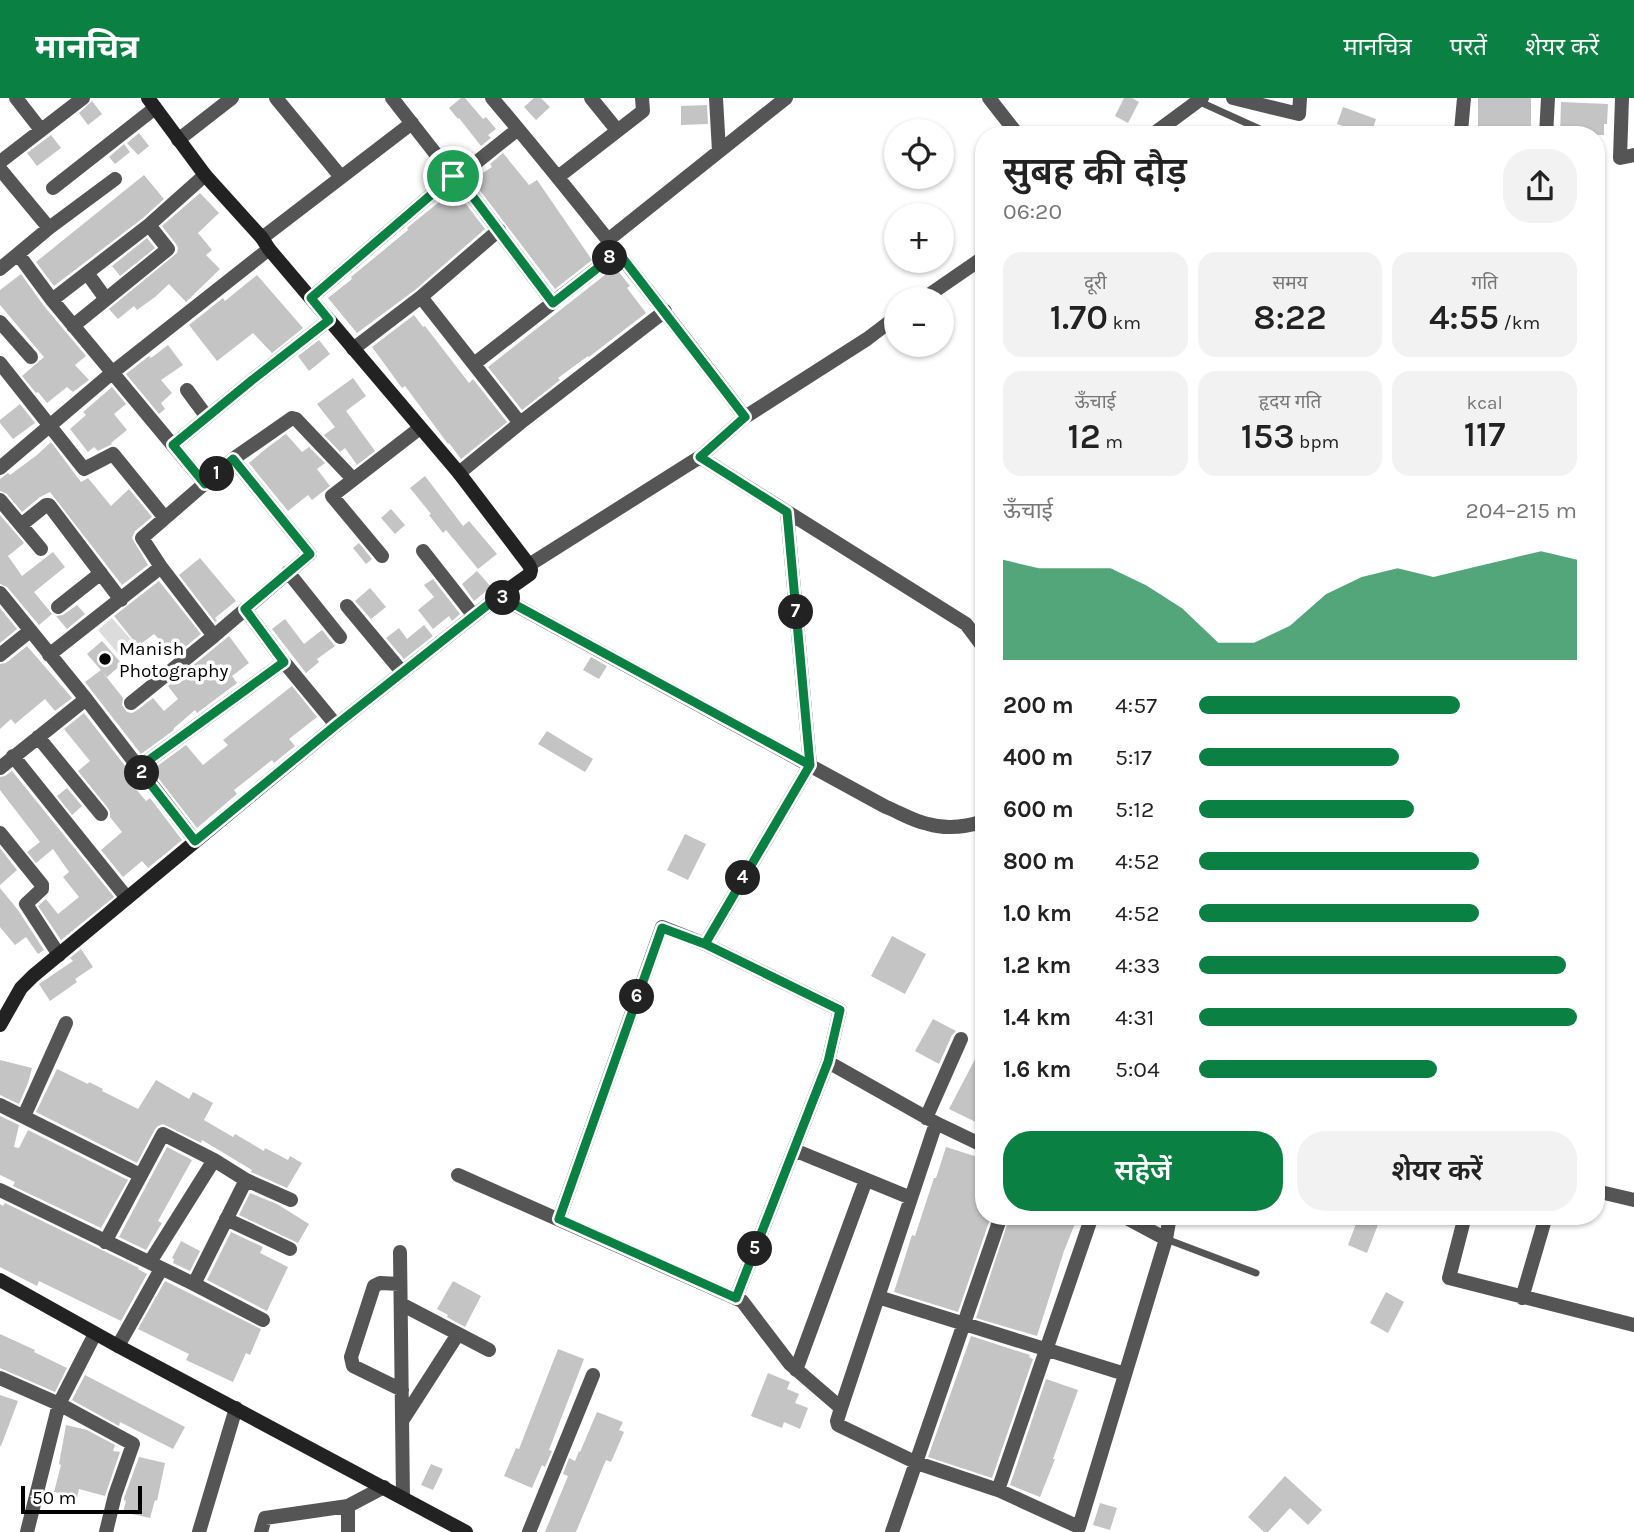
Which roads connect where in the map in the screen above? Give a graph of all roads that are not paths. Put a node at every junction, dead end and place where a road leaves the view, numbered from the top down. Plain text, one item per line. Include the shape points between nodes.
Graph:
1 (16, 98) edge
2 (83, 98) edge
3 (232, 98) edge
4 (276, 98) edge
5 (392, 98) edge
6 (492, 98) edge
7 (592, 98) edge
8 (642, 98) edge
9 (716, 98) edge
10 (786, 98) edge
11 (989, 98) edge
12 (1233, 98) edge
13 (1300, 98) edge
14 (1464, 98) edge
15 (1548, 98) edge
16 (1622, 98) edge
17 (1200, 100) edge
18 (151, 103) edge
19 (412, 123) junction
20 (1011, 126) edge
21 (1164, 126) edge
22 (1254, 126) edge
23 (1461, 126) edge
24 (1546, 126) edge
25 (518, 129) junction
26 (41, 130) junction
27 (617, 130) junction
28 (178, 140) junction
29 (719, 151) junction
30 (1634, 155) edge
31 (0, 162) edge
32 (0, 169) edge
33 (205, 174) junction
34 (341, 177) junction
35 (456, 177) junction
36 (558, 177) junction
37 (115, 179) dead end
38 (53, 188) dead end
39 (149, 225) junction
40 (49, 228) junction
41 (499, 230) junction
42 (265, 244) junction
43 (613, 246) junction
44 (18, 254) junction
45 (975, 263) edge
46 (0, 269) edge
47 (88, 273) junction
48 (940, 287) edge
49 (421, 297) junction
50 (311, 298) junction
51 (106, 299) junction
52 (52, 300) junction
53 (553, 303) junction
54 (664, 311) junction
55 (329, 320) junction
56 (0, 322) edge
57 (74, 326) junction
58 (884, 326) edge
59 (354, 349) junction
60 (31, 357) dead end
61 (0, 363) edge
62 (474, 364) junction
63 (113, 372) junction
64 (187, 390) dead end
65 (207, 417) junction
66 (745, 417) junction
67 (520, 423) junction
68 (51, 426) junction
69 (420, 428) junction
70 (173, 445) junction
71 (700, 457) junction
72 (233, 459) junction
73 (0, 468) edge
74 (459, 473) junction
75 (353, 479) junction
76 (205, 484) junction
77 (0, 500) edge
78 (787, 512) junction
79 (165, 517) junction
80 (21, 525) junction
81 (41, 549) dead end
82 (423, 551) dead end
83 (382, 556) dead end
84 (529, 565) junction
85 (161, 567) junction
86 (288, 572) junction
87 (101, 573) junction
88 (0, 593) edge
89 (499, 596) junction
90 (121, 600) junction
91 (347, 606) dead end
92 (58, 607) dead end
93 (245, 609) junction
94 (474, 616) junction
95 (30, 631) junction
96 (214, 636) junction
97 (975, 636) edge
98 (340, 637) dead end
99 (0, 655) edge
100 (50, 655) junction
101 (284, 662) junction
102 (402, 672) junction
103 (86, 699) junction
104 (131, 703) dead end
105 (336, 725) junction
106 (37, 737) junction
107 (13, 756) junction
108 (810, 765) junction
109 (0, 768) edge
110 (138, 768) junction
111 (102, 814) dead end
112 (975, 823) edge
113 (0, 833) edge
114 (195, 841) junction
115 (127, 898) junction
116 (705, 944) junction
117 (58, 955) junction
118 (66, 1023) dead end
119 (0, 1026) edge
120 (961, 1039) dead end
121 (828, 1062) junction
122 (0, 1105) edge
123 (24, 1116) junction
124 (931, 1121) junction
125 (975, 1142) edge
126 (794, 1150) junction
127 (214, 1160) junction
128 (140, 1175) junction
129 (458, 1175) dead end
130 (246, 1180) junction
131 (866, 1180) junction
132 (0, 1190) edge
133 (1605, 1193) edge
134 (911, 1198) junction
135 (291, 1200) dead end
136 (1634, 1200) edge
137 (226, 1219) junction
138 (559, 1219) junction
139 (998, 1225) edge
140 (1089, 1225) edge
141 (1140, 1225) edge
142 (1168, 1225) edge
143 (1463, 1225) edge
144 (1543, 1225) edge
145 (1166, 1239) junction
146 (105, 1242) junction
147 (290, 1249) dead end
148 (400, 1252) dead end
149 (155, 1266) junction
150 (1256, 1273) dead end
151 (0, 1280) edge
152 (194, 1284) junction
153 (400, 1284) junction
154 (878, 1297) junction
155 (736, 1298) junction
156 (1522, 1298) junction
157 (401, 1304) junction
158 (263, 1320) dead end
159 (964, 1324) junction
160 (1634, 1325) edge
161 (95, 1334) junction
162 (458, 1334) junction
163 (118, 1346) junction
164 (1045, 1349) junction
165 (489, 1350) dead end
166 (796, 1370) junction
167 (1125, 1374) junction
168 (593, 1375) dead end
169 (0, 1378) edge
170 (402, 1390) junction
171 (59, 1404) junction
172 (236, 1408) junction
173 (841, 1408) junction
174 (402, 1421) junction
175 (917, 1464) junction
176 (384, 1487) junction
177 (998, 1490) junction
178 (403, 1498) junction
179 (348, 1506) junction
180 (27, 1532) edge
181 (106, 1532) edge
182 (199, 1532) edge
183 (261, 1532) edge
184 (348, 1532) edge
185 (466, 1532) edge
186 (529, 1532) edge
187 (892, 1532) edge

1 - 26 street
2 - 26 street
3 - 28 street
4 - 34 street
5 - 19 street
6 - 25 street
7 - 27 street
8 - 27 street via 643,111
9 - 29 street
10 - 29 street
11 - 20 street
12 - 13 street via 1299,114
14 - 23 street
15 - 24 street
16 - 30 street via 1620,158
17 - 21 street
17 - 22 lane
18 - 28 street
18 - 38 street
19 - 34 street
19 - 35 street
25 - 35 street
25 - 36 street
26 - 31 street
27 - 36 street
28 - 33 street
29 - 43 street
32 - 40 street
33 - 39 street
33 - 42 street
34 - 42 street
35 - 41 street
35 - 50 street
36 - 43 street
37 - 40 street
39 - 47 street
39 - 51 street via 168,248
40 - 44 street
41 - 49 street
41 - 53 street
42 - 50 street
42 - 63 street
43 - 53 street
43 - 54 street
44 - 46 street
44 - 52 street
45 - 48 street
47 - 51 street
47 - 52 street
49 - 59 street
49 - 62 street
50 - 55 street
51 - 57 street
52 - 57 street
53 - 62 street
54 - 66 street
54 - 67 street
55 - 59 street
55 - 65 street
56 - 60 street
57 - 63 street
58 - 66 street
59 - 69 street
61 - 68 street
62 - 67 street
63 - 68 street
63 - 70 street
64 - 65 street
65 - 70 street
66 - 71 street
67 - 74 street
68 - 73 street
68 - 79 street via 84,469 113,454
69 - 74 street
69 - 75 street
70 - 76 street
71 - 78 street
71 - 84 street
72 - 75 street via 294,418
72 - 76 street
72 - 86 street via 310,554
74 - 84 street
75 - 83 street via 332,496
76 - 79 street
77 - 80 street
78 - 97 street via 966,624
78 - 108 street
79 - 85 street via 142,538
80 - 81 street
80 - 87 street via 49,505
82 - 94 street
84 - 89 street via 530,574
85 - 90 street
85 - 96 street
86 - 93 street
86 - 98 street
87 - 90 street
87 - 92 street
88 - 95 street
89 - 94 street
89 - 108 street
90 - 100 street
91 - 102 street
93 - 96 street
93 - 101 street
94 - 102 street
95 - 99 street
95 - 100 street
96 - 104 street
100 - 103 street
101 - 105 street
101 - 110 street
102 - 105 street
103 - 106 street
103 - 110 street
105 - 114 street
106 - 107 street
106 - 111 street
107 - 109 street
107 - 115 street
108 - 112 street via 928,825
108 - 116 street
110 - 114 street
113 - 117 street via 42,885 26,904
114 - 115 street
115 - 117 street
116 - 121 street via 840,1010
116 - 138 street via 662,928
117 - 119 street via 20,988
118 - 123 street
120 - 124 street
121 - 124 street
121 - 126 street
122 - 123 street
123 - 128 street
124 - 125 street
124 - 134 street
126 - 131 street
126 - 155 street
127 - 128 street via 163,1133
127 - 130 street
127 - 149 street
128 - 146 street
129 - 138 street
130 - 135 street
130 - 137 street
131 - 134 street
131 - 166 street
132 - 146 street
133 - 136 street
134 - 154 street
137 - 147 street
137 - 152 street
138 - 155 street
139 - 159 street
140 - 164 street
141 - 145 street
142 - 145 street
143 - 156 street via 1449,1278
144 - 156 street
145 - 150 lane
145 - 167 street
146 - 149 street
148 - 153 street
149 - 152 street
149 - 163 street
151 - 161 street
152 - 158 street
153 - 157 street
153 - 170 street via 374,1286 351,1357 353,1366
154 - 159 street
154 - 173 street
155 - 166 street
156 - 160 street
157 - 162 street
157 - 170 street
159 - 164 street
159 - 175 street
161 - 163 street
161 - 171 street
162 - 165 street
162 - 174 street
163 - 172 street
164 - 167 street
164 - 177 street
166 - 173 street
167 - 177 street via 1079,1527
168 - 186 street
169 - 171 street
170 - 174 street
171 - 180 street
171 - 181 street via 133,1444
172 - 176 street
172 - 182 street
173 - 175 street via 839,1427
174 - 178 street
175 - 177 street
175 - 187 street
176 - 178 street
176 - 179 street
178 - 185 street
179 - 183 street via 265,1518
179 - 184 street

